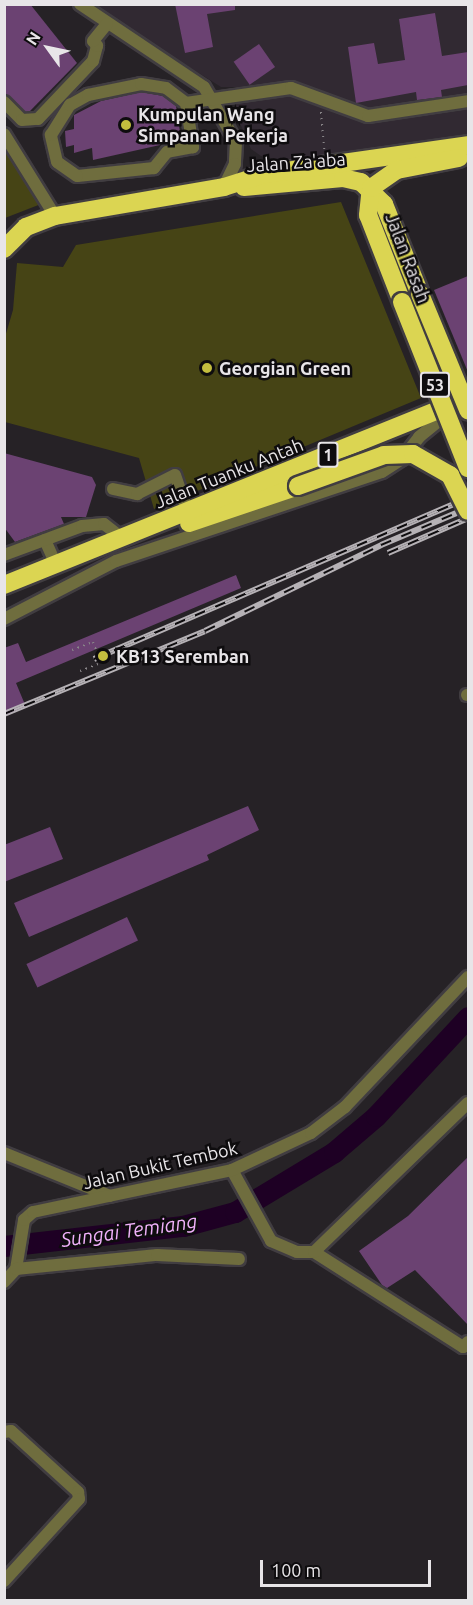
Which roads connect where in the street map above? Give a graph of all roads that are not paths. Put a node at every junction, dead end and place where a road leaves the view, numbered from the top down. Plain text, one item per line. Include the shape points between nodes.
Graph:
1 (80, 4) edge
2 (107, 24) junction
3 (212, 98) junction
4 (468, 101) edge
5 (4, 102) edge
6 (186, 103) junction
7 (4, 134) edge
8 (468, 145) edge
9 (468, 155) edge
10 (224, 187) junction
11 (370, 188) junction
12 (55, 216) junction
13 (4, 249) edge
14 (468, 399) edge
15 (468, 410) edge
16 (468, 468) edge
17 (113, 489) dead end
18 (468, 511) edge
19 (188, 513) junction
20 (128, 537) junction
21 (45, 540) junction
22 (4, 555) edge
23 (56, 566) junction
24 (4, 575) edge
25 (31, 576) junction
26 (4, 585) edge
27 (4, 619) edge
28 (468, 978) edge
29 (468, 1103) edge
30 (4, 1152) edge
31 (232, 1170) junction
32 (111, 1197) junction
33 (314, 1252) junction
34 (239, 1258) dead end
35 (16, 1269) junction
36 (4, 1282) edge
37 (468, 1342) edge
38 (4, 1432) edge
39 (4, 1581) edge

1 - 2 street
2 - 3 street via 196,80
2 - 5 street via 93,41 97,46 93,61 38,119 22,120
3 - 4 street via 291,88 368,116
3 - 6 street
3 - 10 street via 236,142 235,164
6 - 6 street via 193,147 167,152 154,168 78,176 57,162 52,148 54,125 78,99 153,83
7 - 12 street
8 - 10 highway, Jalan Za'aba via 265,174
9 - 11 highway via 397,170
10 - 11 highway, Jalan Za'aba via 343,178
10 - 12 highway, Jalan Za'aba
11 - 15 highway, Jalan Rasah / 53, bridge via 384,204
11 - 16 highway, Jalan Rasah / 53, bridge via 368,215
12 - 13 highway, Jalan Za'aba via 26,227
14 - 19 highway, Jalan Tuanku Antah / 1
14 - 27 street via 419,437 402,459 382,472 116,561
17 - 19 street via 137,494 175,475
18 - 20 highway, bridge via 450,475 413,454 384,455 251,505
19 - 20 highway, Jalan Tuanku Antah / 1
20 - 21 street via 104,524 82,526
20 - 23 highway, Jalan Tuanku Antah / 1
21 - 22 street
21 - 23 street
23 - 25 highway, Jalan Tuanku Antah / 1
24 - 25 highway, 1
25 - 26 highway, Jalan Tuanku Antah / 1
28 - 31 street, Jalan Bukit Tembok via 345,1107 283,1149
29 - 33 street
30 - 32 street
31 - 32 street, Jalan Bukit Tembok
31 - 33 street via 272,1241 297,1252
32 - 35 street, Jalan Bukit Tembok via 33,1212 24,1220
33 - 37 street via 463,1347
34 - 35 street via 157,1255
35 - 36 street
38 - 39 street via 11,1431 78,1492 79,1498

